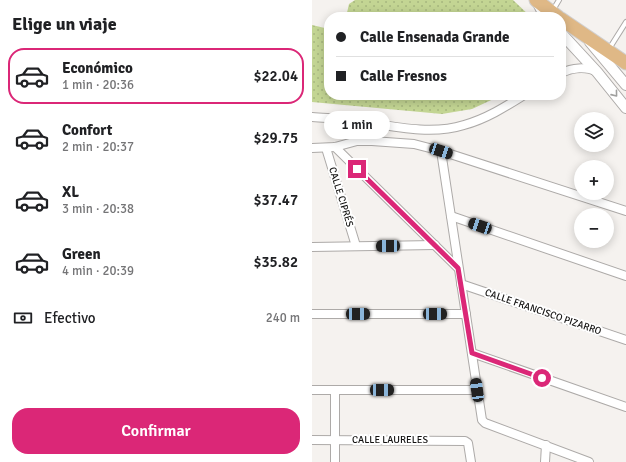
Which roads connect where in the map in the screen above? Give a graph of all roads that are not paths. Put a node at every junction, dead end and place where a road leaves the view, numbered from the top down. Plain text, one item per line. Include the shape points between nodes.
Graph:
1 (536, 0) edge
2 (559, 0) edge
3 (546, 12) edge
4 (552, 12) edge
5 (626, 22) edge
6 (566, 25) edge
7 (586, 37) junction
8 (566, 38) edge
9 (607, 51) junction
10 (626, 63) edge
11 (566, 72) edge
12 (598, 72) junction
13 (626, 85) edge
14 (516, 100) edge
15 (626, 108) edge
16 (312, 117) edge
17 (371, 123) junction
18 (365, 141) junction
19 (335, 147) junction
20 (312, 148) edge
21 (326, 148) junction
22 (441, 151) junction
23 (626, 211) edge
24 (451, 216) junction
25 (435, 245) junction
26 (356, 246) junction
27 (312, 247) edge
28 (458, 268) junction
29 (626, 276) edge
30 (461, 284) junction
31 (312, 314) edge
32 (466, 314) junction
33 (626, 340) edge
34 (472, 353) junction
35 (312, 390) edge
36 (335, 390) junction
37 (477, 390) junction
38 (626, 407) edge
39 (312, 440) edge
40 (335, 440) junction
41 (546, 445) junction
42 (335, 462) edge
43 (471, 462) edge
44 (545, 462) edge
45 (589, 462) edge

1 - 3 main road
2 - 4 lane
5 - 9 lane
6 - 7 main road
7 - 9 main road
7 - 13 street
8 - 12 street
9 - 10 main road
11 - 12 street via 579,68
12 -> 15 street
14 - 17 street via 485,118 463,126 419,129
16 - 17 street
17 - 18 street
18 - 19 street
18 - 22 street via 414,144
19 - 21 street
19 - 25 street
20 - 21 street
21 - 26 street, CALLE CIPRÉS
22 - 23 street
22 - 24 street
24 - 28 street
24 - 29 street
25 - 26 street
25 - 28 street
26 - 27 street
28 - 30 street
30 - 32 street
30 - 33 street, CALLE FRANCISCO PIZARRO
31 - 32 street
32 - 34 street
34 - 37 street
34 - 38 street
35 - 36 street
36 - 37 street
36 - 40 street
37 - 41 street via 482,420 485,423
39 - 40 street, CALLE LAURELES
40 - 42 street
40 - 43 street, CALLE LAURELES via 465,441 468,443
41 - 44 street
41 - 45 street

